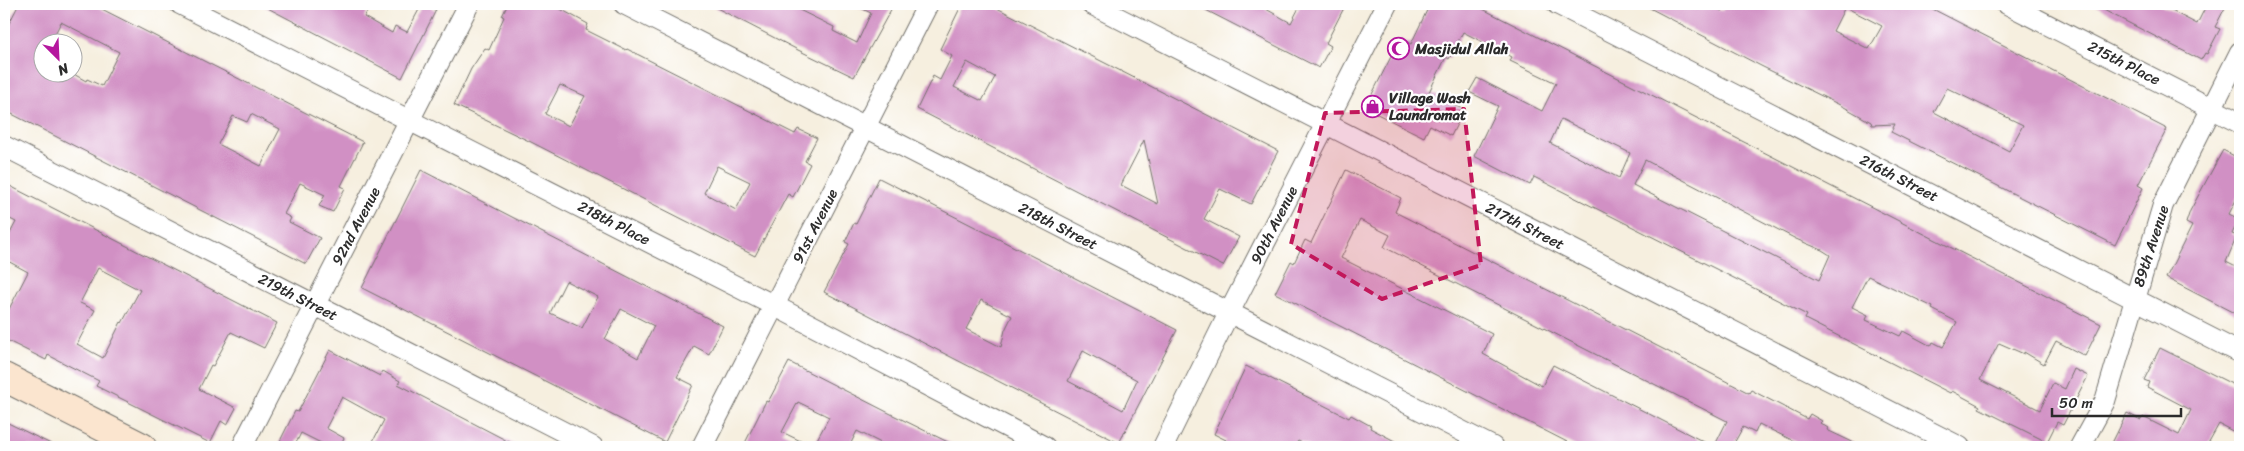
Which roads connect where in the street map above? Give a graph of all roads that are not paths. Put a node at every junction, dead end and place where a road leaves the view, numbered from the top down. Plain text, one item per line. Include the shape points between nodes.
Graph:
1 (180, 4) edge
2 (469, 4) edge
3 (624, 4) edge
4 (928, 4) edge
5 (1091, 4) edge
6 (1387, 4) edge
7 (1557, 4) edge
8 (2007, 4) edge
9 (2240, 52) edge
10 (2212, 108) junction
11 (411, 120) junction
12 (2240, 123) edge
13 (1327, 125) junction
14 (865, 127) junction
15 (4, 146) edge
16 (2135, 298) junction
17 (314, 305) junction
18 (775, 306) junction
19 (1229, 312) junction
20 (2240, 353) edge
21 (4, 377) edge
22 (142, 447) edge
23 (242, 447) edge
24 (593, 447) edge
25 (702, 447) edge
26 (1046, 447) edge
27 (1163, 447) edge
28 (1493, 447) edge
29 (1960, 447) edge
30 (2080, 447) edge

1 - 11 street, 218th Place
2 - 11 street, 92nd Avenue
3 - 14 street, 218th Street
4 - 14 street, 91st Avenue
5 - 13 street, 217th Street
6 - 13 street, 90th Avenue
7 - 16 street, 216th Street
8 - 10 street, 215th Place
9 - 10 street, 89th Avenue
10 - 12 street, 215th Place
10 - 16 street, 89th Avenue via 2163,205
11 - 17 street, 92nd Avenue
11 - 18 street, 218th Place
13 - 19 street, 90th Avenue
13 - 29 street, 217th Street
14 - 18 street, 91st Avenue
14 - 19 street, 218th Street
15 - 17 street, 219th Street
16 - 20 street, 216th Street
16 - 30 street, 89th Avenue via 2105,401
17 - 23 street, 92nd Avenue
17 - 24 street, 219th Street
18 - 25 street, 91st Avenue
18 - 26 street, 218th Place
19 - 27 street, 90th Avenue
19 - 28 street, 218th Street
21 - 22 main road

